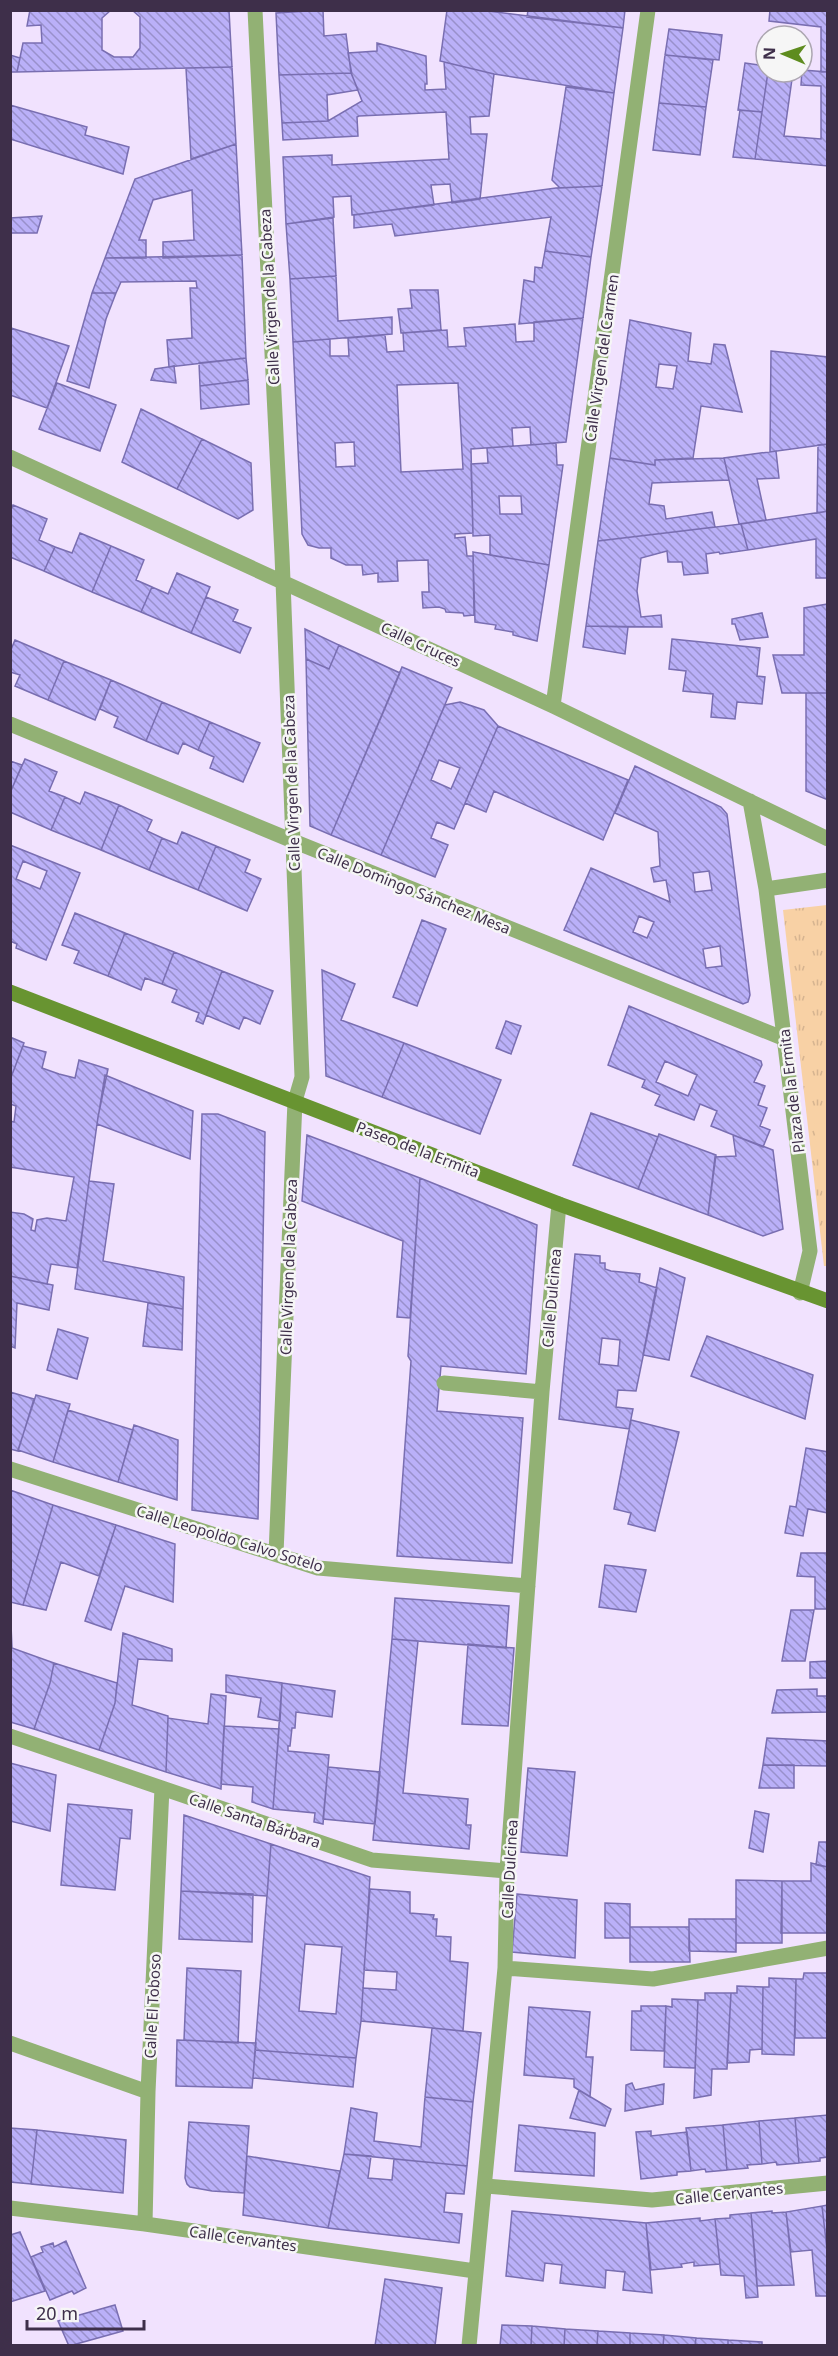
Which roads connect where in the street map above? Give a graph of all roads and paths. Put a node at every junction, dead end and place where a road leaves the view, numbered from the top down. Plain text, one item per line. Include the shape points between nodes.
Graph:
1 (255, 10) edge
2 (648, 10) edge
3 (10, 457) edge
4 (283, 581) junction
5 (553, 706) junction
6 (10, 724) edge
7 (750, 801) junction
8 (828, 839) edge
9 (293, 841) junction
10 (828, 880) edge
11 (766, 889) junction
12 (10, 992) edge
13 (785, 1039) junction
14 (295, 1101) junction
15 (560, 1204) junction
16 (800, 1293) junction
17 (828, 1301) edge
18 (444, 1383) dead end
19 (542, 1392) junction
20 (10, 1468) edge
21 (276, 1554) junction
22 (528, 1586) junction
23 (10, 1736) edge
24 (162, 1788) junction
25 (507, 1871) junction
26 (828, 1948) edge
27 (505, 1968) junction
28 (10, 2043) edge
29 (148, 2092) junction
30 (828, 2183) edge
31 (486, 2186) junction
32 (10, 2208) edge
33 (145, 2224) junction
34 (475, 2271) junction
35 (469, 2346) edge

1 - 4 street, Calle Virgen de la Cabeza
2 - 5 street, Calle Virgen del Carmen
3 - 4 street, Calle Cruces
4 - 5 street, Calle Cruces
4 - 9 street, Calle Virgen de la Cabeza
5 - 7 street, Calle Cruces
6 - 9 street, Calle Domingo Sánchez Mesa
7 - 8 street, Calle Cruces
7 - 11 street, Plaza de la Ermita
9 - 13 street, Calle Domingo Sánchez Mesa
9 - 14 street, Calle Virgen de la Cabeza via 302,1077
10 - 11 street
11 - 13 street, Plaza de la Ermita
12 - 14 street, Paseo de la Ermita
13 - 16 street, Plaza de la Ermita via 810,1251
14 - 15 street, Paseo de la Ermita
14 - 21 street, Calle Virgen de la Cabeza
15 - 16 street, Paseo de la Ermita
15 - 19 street, Calle Dulcinea
16 - 17 street, Paseo de la Ermita
18 - 19 street
19 - 22 street, Calle Dulcinea
20 - 21 street, Calle Leopoldo Calvo Sotelo
21 - 22 street, Calle Leopoldo Calvo Sotelo via 318,1568
22 - 25 street, Calle Dulcinea
23 - 24 street, Calle Santa Bárbara
24 - 25 street, Calle Santa Bárbara via 372,1860
24 - 29 street, Calle El Toboso
25 - 27 street, Calle Dulcinea
26 - 27 street via 653,1979
27 - 31 street, Calle Dulcinea
28 - 29 street
29 - 33 street, Calle El Toboso
30 - 31 street, Calle Cervantes via 652,2200
31 - 34 street, Calle Dulcinea
32 - 33 street, Calle Cervantes
33 - 34 street, Calle Cervantes
34 - 35 street, Calle Dulcinea

